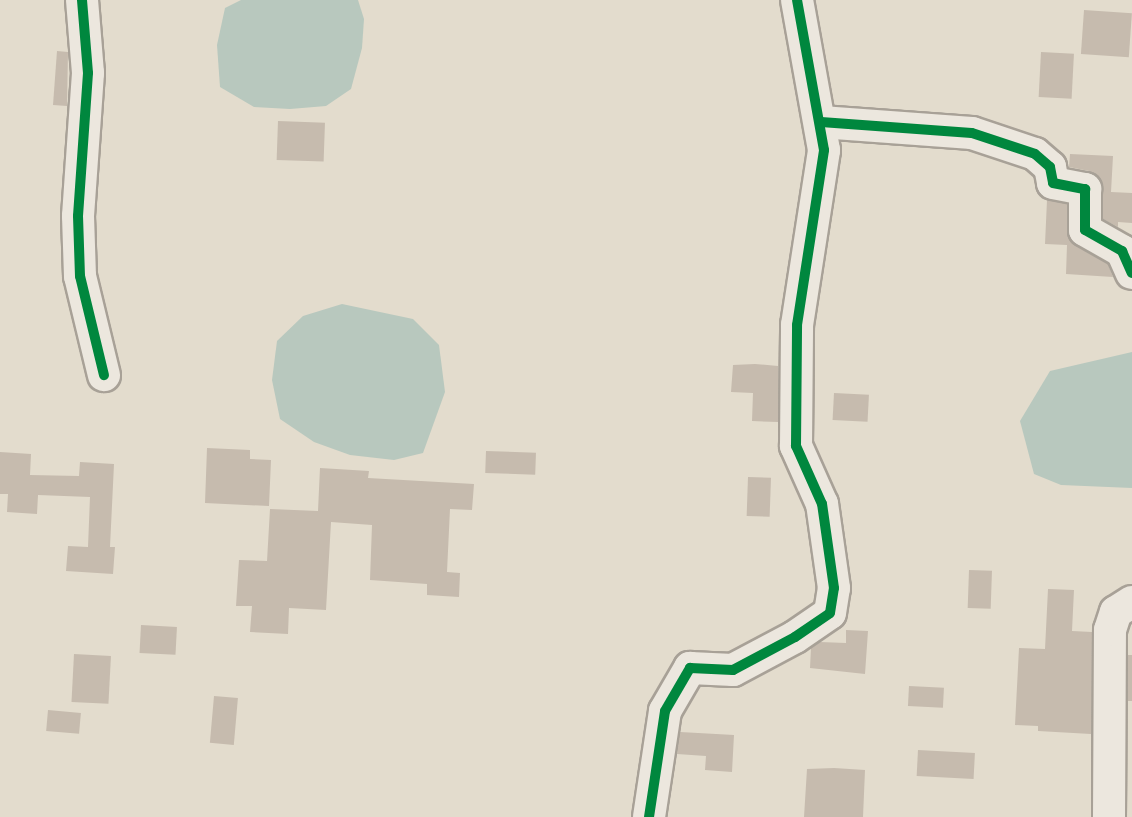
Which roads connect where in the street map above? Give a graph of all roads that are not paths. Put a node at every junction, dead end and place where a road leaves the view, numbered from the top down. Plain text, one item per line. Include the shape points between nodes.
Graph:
1 (82, 0) edge
2 (797, 0) edge
3 (821, 122) junction
4 (1132, 273) edge
5 (104, 375) dead end
6 (1132, 601) edge
7 (649, 817) edge
8 (1109, 817) edge

1 - 5 street via 88,73 78,216 80,276
2 - 3 street
3 - 4 street via 972,133 1035,154 1050,167 1053,183 1086,190 1085,230 1122,251
3 - 7 street via 824,150 797,325 796,446 822,504 834,588 830,613 733,670 690,668 665,710
6 - 8 street via 1116,612 1110,630

